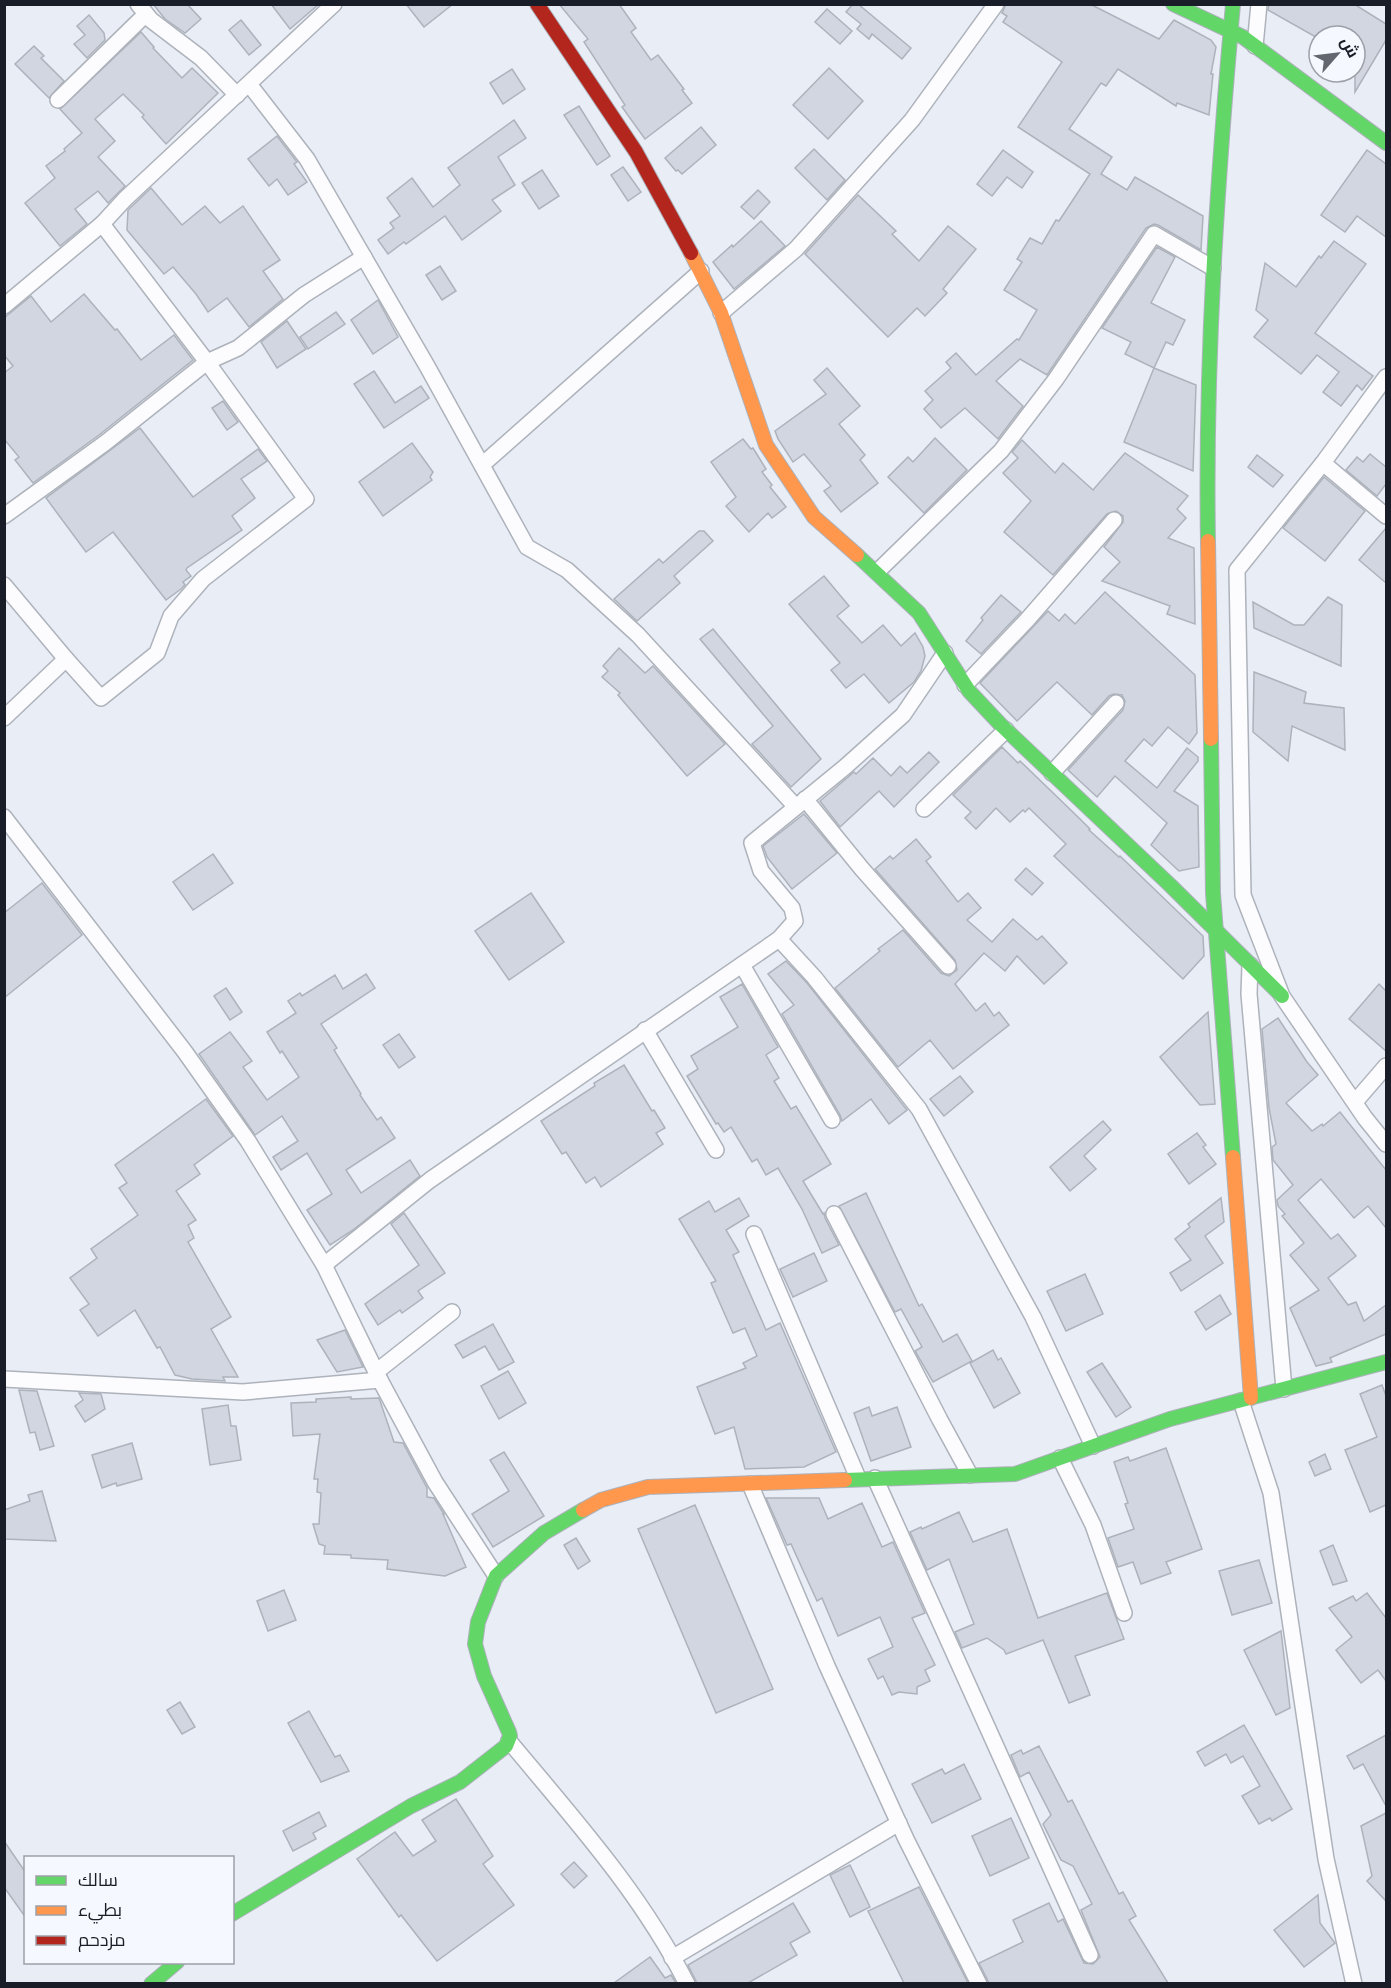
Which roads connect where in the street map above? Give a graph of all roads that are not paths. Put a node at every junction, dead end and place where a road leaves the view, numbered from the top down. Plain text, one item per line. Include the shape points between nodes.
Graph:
1 (334, 4) edge
2 (537, 4) edge
3 (996, 4) edge
4 (1173, 4) edge
5 (1233, 4) edge
6 (1259, 4) edge
7 (142, 9) edge
8 (1230, 31) junction
9 (1255, 46) junction
10 (249, 84) junction
11 (237, 95) junction
12 (58, 100) dead end
13 (1386, 143) edge
14 (102, 224) junction
15 (364, 257) junction
16 (1213, 268) junction
17 (701, 271) junction
18 (4, 306) edge
19 (721, 314) junction
20 (207, 362) junction
21 (1386, 377) edge
22 (1323, 463) junction
23 (482, 465) junction
24 (4, 516) edge
25 (1386, 516) edge
26 (1114, 520) dead end
27 (877, 572) junction
28 (4, 585) edge
29 (945, 653) junction
30 (66, 659) junction
31 (965, 685) junction
32 (1116, 703) dead end
33 (4, 718) edge
34 (1006, 730) junction
35 (1052, 773) junction
36 (800, 803) junction
37 (924, 809) dead end
38 (4, 817) edge
39 (1217, 932) junction
40 (779, 939) junction
41 (742, 965) junction
42 (1250, 965) junction
43 (948, 966) dead end
44 (1282, 996) junction
45 (645, 1030) junction
46 (1386, 1066) edge
47 (1355, 1102) junction
48 (832, 1120) dead end
49 (1386, 1144) edge
50 (716, 1150) dead end
51 (834, 1214) dead end
52 (754, 1234) dead end
53 (324, 1265) junction
54 (452, 1312) dead end
55 (1386, 1362) edge
56 (378, 1376) junction
57 (4, 1379) edge
58 (1284, 1389) junction
59 (1246, 1400) junction
60 (1093, 1446) junction
61 (1060, 1458) junction
62 (970, 1475) junction
63 (858, 1478) junction
64 (874, 1479) junction
65 (750, 1484) junction
66 (496, 1576) junction
67 (1124, 1613) dead end
68 (509, 1741) junction
69 (899, 1823) junction
70 (234, 1913) edge
71 (1090, 1955) dead end
72 (672, 1958) junction
73 (175, 1964) edge
74 (151, 1983) edge
75 (687, 1983) edge
76 (979, 1983) edge
77 (1354, 1983) edge

1 - 10 street
2 - 17 street via 636,152
3 - 19 street via 912,120 796,249
4 - 8 street
5 - 8 street
6 - 9 street
7 - 11 street via 201,58
7 - 12 street
8 - 9 street
8 - 16 street
9 - 13 street
10 - 11 street
10 - 15 street via 307,159
11 - 14 street
14 - 18 street
14 - 20 street
15 - 20 street via 304,295 238,348
15 - 23 street
16 - 27 street via 1154,234 1056,380 1001,452
16 - 39 street via 1207,480 1213,892
17 - 19 street
17 - 23 street
19 - 27 street via 766,445 814,517
20 - 24 street
20 - 30 street via 306,499 203,579 171,616 157,653 101,698
21 - 22 street
22 - 25 street
22 - 44 street via 1237,570 1243,895
23 - 36 street via 527,547 567,570 638,635
26 - 31 street
27 - 29 street via 919,613
28 - 30 street
29 - 31 street
29 - 36 street via 903,715
30 - 33 street
31 - 34 street
32 - 35 street
34 - 35 street
34 - 37 street
35 - 39 street
36 - 40 street via 752,843 761,871 792,908 795,921
36 - 43 street
38 - 53 street via 185,1052 248,1141
39 - 42 street
39 - 59 street
40 - 41 street
40 - 60 street via 919,1109 1033,1317
41 - 45 street
41 - 48 street
42 - 44 street
42 - 58 street via 1249,994
44 - 47 street
45 - 50 street
45 - 53 street via 430,1180
46 - 47 street
47 - 49 street
51 - 62 street
52 - 63 street
53 - 56 street
54 - 56 street
55 - 58 street
56 - 57 street via 243,1392
56 - 66 street via 435,1482
58 - 59 street
59 - 60 street via 1170,1419
59 - 77 street via 1271,1493 1326,1859
60 - 61 street
61 - 62 street via 1015,1474
61 - 67 street via 1093,1525
62 - 64 street
63 - 64 street
63 - 65 street
64 - 71 street
65 - 66 street via 648,1487 601,1500 544,1533
65 - 69 street
66 - 68 street via 478,1622 475,1644
68 - 70 street via 501,1752 460,1782 411,1806
68 - 72 street via 604,1857 646,1913
69 - 72 street
69 - 76 street
72 - 75 street
73 - 74 street

